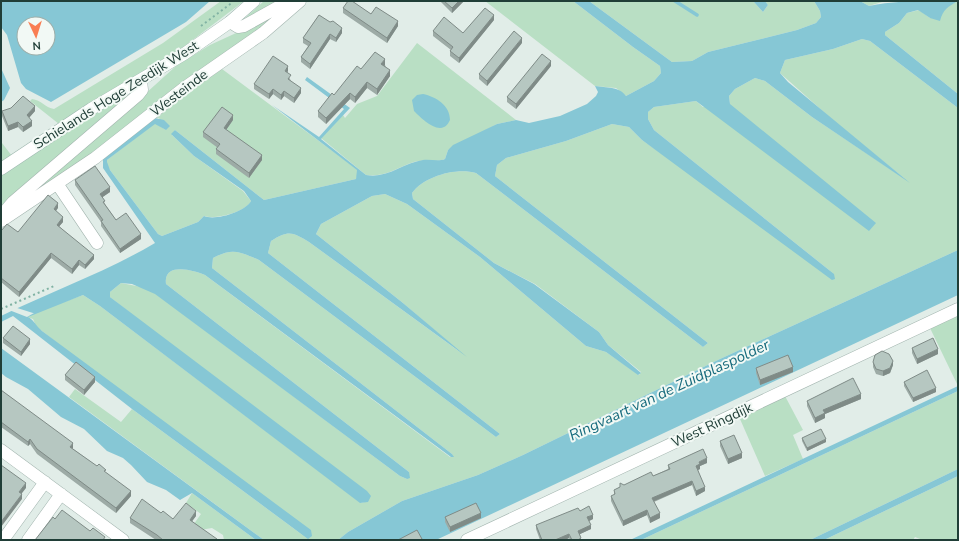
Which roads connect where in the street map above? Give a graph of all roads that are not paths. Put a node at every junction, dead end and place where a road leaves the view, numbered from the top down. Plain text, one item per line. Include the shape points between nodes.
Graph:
1 (254, 1) edge
2 (290, 1) edge
3 (300, 1) edge
4 (230, 22) junction
5 (141, 81) junction
6 (1, 169) edge
7 (58, 184) junction
8 (1, 219) edge
9 (97, 242) dead end
10 (958, 309) edge
11 (1, 450) edge
12 (45, 482) junction
13 (61, 494) junction
14 (3, 540) edge
15 (28, 540) edge
16 (123, 540) edge
17 (466, 540) edge

1 - 4 street, Schielands Hoge Zeedijk West
2 - 4 street via 244,26 238,27
3 - 7 street, Westeinde via 263,33 184,88
4 - 5 street, Schielands Hoge Zeedijk West
5 - 6 street, Schielands Hoge Zeedijk West via 91,109
5 - 8 street, Westeinde via 142,90 138,95 13,202
7 - 8 street, Westeinde
7 - 9 street
10 - 17 street, West Ringdijk
11 - 12 street
12 - 13 street
12 - 14 street
13 - 15 street
13 - 16 street

